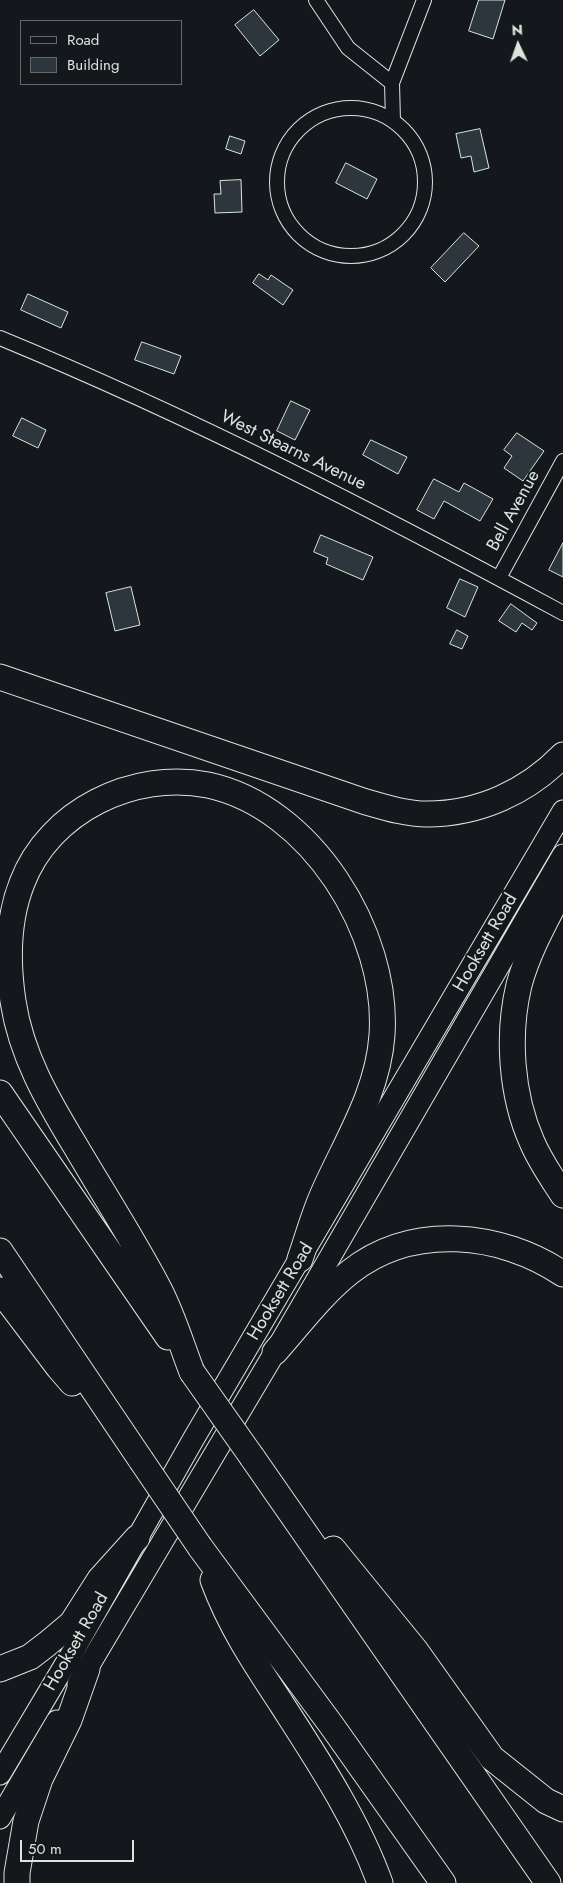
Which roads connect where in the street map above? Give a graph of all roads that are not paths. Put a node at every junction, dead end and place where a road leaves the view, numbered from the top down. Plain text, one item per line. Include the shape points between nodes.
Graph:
1 (316, 0) edge
2 (424, 0) edge
3 (392, 83) junction
4 (393, 120) junction
5 (0, 338) edge
6 (563, 461) edge
7 (499, 578) junction
8 (563, 613) edge
9 (0, 677) edge
10 (563, 755) edge
11 (563, 811) edge
12 (563, 854) edge
13 (563, 887) edge
14 (0, 1093) edge
15 (563, 1195) edge
16 (0, 1251) edge
17 (300, 1260) junction
18 (563, 1274) edge
19 (0, 1290) edge
20 (275, 1352) junction
21 (192, 1372) junction
22 (141, 1460) junction
23 (287, 1508) junction
24 (137, 1538) junction
25 (200, 1547) junction
26 (87, 1669) junction
27 (0, 1670) edge
28 (0, 1774) edge
29 (563, 1809) edge
30 (0, 1818) edge
31 (17, 1883) edge
32 (380, 1883) edge
33 (443, 1883) edge
34 (548, 1883) edge

1 - 3 street via 348,48
2 - 3 street
3 - 4 street
4 - 4 street via 372,110 349,107 326,112 305,123 289,140 279,161 276,184 280,207 292,227 308,243 328,253 348,256 370,254 389,246 406,232 418,215 425,174 420,153
5 - 7 street, West Stearns Avenue via 90,375 250,450
6 - 7 street, Bell Avenue
7 - 8 street, West Stearns Avenue
9 - 10 highway via 398,811 445,813 492,803 522,789
11 - 17 main road, Hooksett Road
12 - 20 main road, Hooksett Road
13 - 15 highway via 519,984 513,1050 522,1115 532,1143
14 - 21 highway
16 - 22 highway
17 - 21 highway via 321,1198 368,1100 382,1036 380,988 374,960 354,908 322,860 298,836 276,817 232,793 207,785 149,784 96,801 52,836 34,859 22,882 9,940 14,1004 20,1036 34,1073 159,1288
17 - 24 main road, Hooksett Road
18 - 20 highway via 530,1255 486,1241 426,1240 400,1246 350,1272 324,1296
19 - 22 highway via 59,1368
20 - 26 main road, Hooksett Road
21 - 23 highway, bridge
22 - 25 highway, bridge
23 - 29 highway via 321,1535 416,1650 492,1758 546,1801
23 - 34 highway
24 - 27 highway via 100,1579 72,1623 30,1657
24 - 28 main road, Hooksett Road
25 - 32 highway via 236,1634 345,1807
25 - 33 highway
26 - 30 main road, Hooksett Road
26 - 31 highway via 69,1720 40,1779 26,1821

